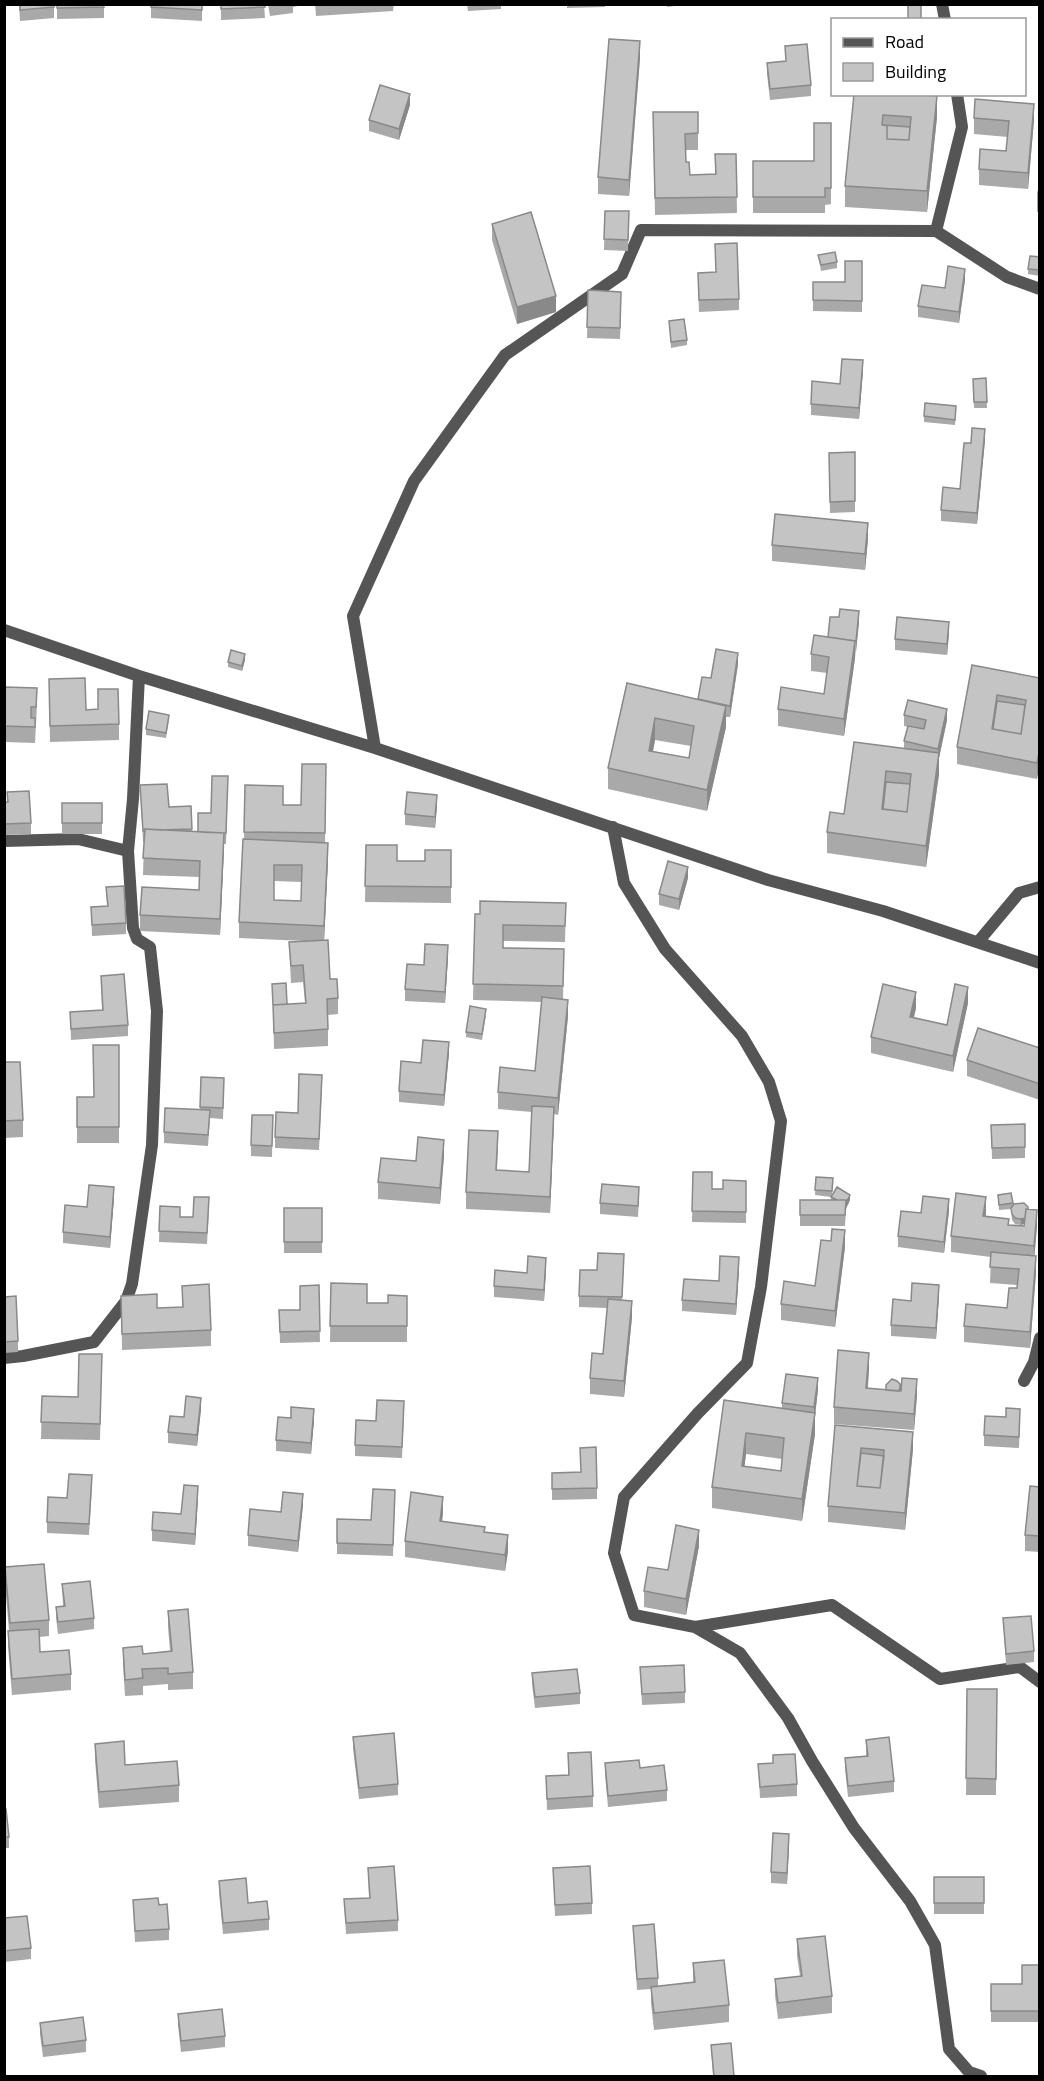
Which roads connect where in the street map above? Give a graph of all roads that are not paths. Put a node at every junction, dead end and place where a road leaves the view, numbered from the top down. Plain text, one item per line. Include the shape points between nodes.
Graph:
1 (957, 96) edge
2 (936, 231) junction
3 (1040, 289) edge
4 (4, 630) edge
5 (139, 676) junction
6 (375, 748) junction
7 (613, 827) junction
8 (4, 841) edge
9 (128, 851) junction
10 (1040, 886) edge
11 (978, 942) junction
12 (1040, 963) edge
13 (1040, 1338) edge
14 (4, 1358) edge
15 (1024, 1381) dead end
16 (695, 1627) junction
17 (1040, 1682) edge
18 (981, 2076) edge

1 - 2 street via 962,128
2 - 3 street via 1007,277
2 - 6 street via 641,230 622,274 505,355 414,481 353,616
4 - 5 street
5 - 6 street
5 - 9 street
6 - 7 street
7 - 11 street via 768,880 884,911
7 - 16 street via 624,883 665,949 742,1036 769,1082 781,1121 761,1287 747,1363 624,1497 614,1553 634,1615
8 - 9 street via 78,839
9 - 14 street via 134,928 138,939 150,947 157,1011 153,1145 132,1284 126,1302 93,1342
10 - 11 street via 1020,893
11 - 12 street
13 - 15 street
16 - 17 street via 832,1605 940,1679 1020,1667
16 - 18 street via 741,1653 788,1718 854,1828 910,1900 935,1945 949,2049 969,2072

